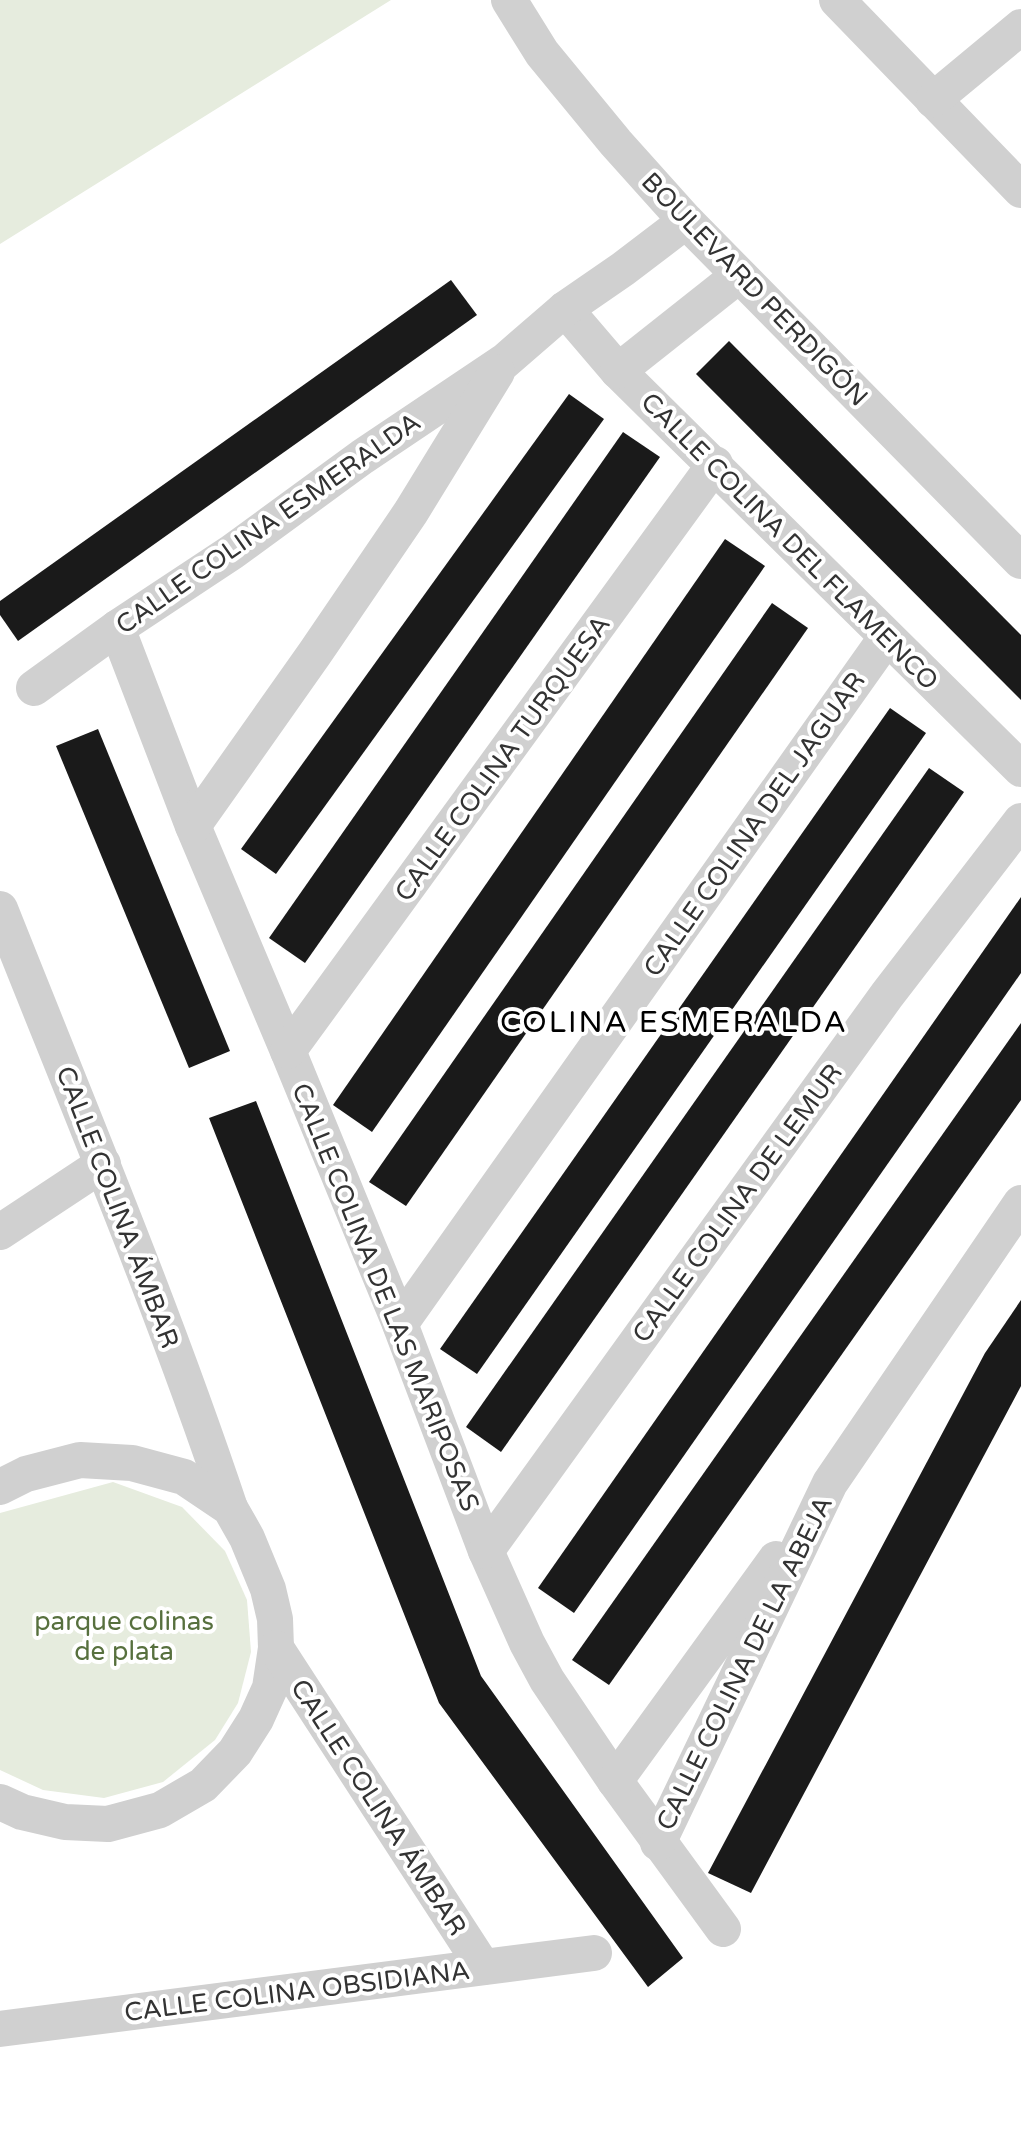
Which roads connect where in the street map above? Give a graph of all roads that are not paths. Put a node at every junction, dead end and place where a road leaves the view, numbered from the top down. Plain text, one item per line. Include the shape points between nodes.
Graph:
1 (509, 0) edge
2 (837, 0) edge
3 (1021, 27) edge
4 (933, 100) junction
5 (1021, 190) edge
6 (686, 221) junction
7 (738, 276) junction
8 (565, 309) junction
9 (505, 361) junction
10 (618, 371) junction
11 (715, 464) junction
12 (1021, 561) edge
13 (117, 628) junction
14 (886, 638) junction
15 (34, 688) dead end
16 (1021, 769) edge
17 (1021, 821) edge
18 (193, 826) junction
19 (0, 909) edge
20 (11, 970) edge
21 (288, 1051) junction
22 (103, 1164) junction
23 (1021, 1203) edge
24 (0, 1232) edge
25 (400, 1324) junction
26 (830, 1483) junction
27 (0, 1487) edge
28 (230, 1508) junction
29 (486, 1551) junction
30 (276, 1648) junction
31 (615, 1781) junction
32 (0, 1802) edge
33 (658, 1843) junction
34 (723, 1929) dead end
35 (594, 1953) dead end
36 (483, 1967) junction
37 (0, 2029) edge

1 - 6 street, BOULEVARD PERDIGÓN via 542,53
2 - 4 street
3 - 4 street
4 - 5 street
6 - 7 street, BOULEVARD PERDIGÓN
6 - 8 street, CALLE COLINA ESMERALDA
7 - 10 street
7 - 12 street, BOULEVARD PERDIGÓN
8 - 9 street, CALLE COLINA ESMERALDA
8 - 10 street, CALLE COLINA DEL FLAMENCO
9 - 13 street, CALLE COLINA ESMERALDA
9 - 18 street, CALLE COLINA ESMERALDA via 411,512
10 - 11 street, CALLE COLINA DEL FLAMENCO
11 - 14 street, CALLE COLINA DEL FLAMENCO
11 - 21 street, CALLE COLINA TURQUESA
13 - 15 street, CALLE COLINA ESMERALDA
13 - 18 street, CALLE COLINA DE LAS MARIPOSAS
14 - 16 street, CALLE COLINA DEL FLAMENCO
14 - 25 street, CALLE COLINA DEL JAGUAR
17 - 29 street, CALLE COLINA DE LEMUR via 878,1008
18 - 21 street, CALLE COLINA DE LAS MARIPOSAS
19 - 20 street, CALLE COLINA ÁMBAR
20 - 22 street, CALLE COLINA ÁMBAR
21 - 25 street, CALLE COLINA DE LAS MARIPOSAS
22 - 24 street
22 - 28 street, CALLE COLINA ÁMBAR
23 - 26 street, CALLE COLINA DE LA ABEJA
25 - 29 street, CALLE COLINA DE LAS MARIPOSAS
26 - 31 street, CALLE COLINA DE LA ABEJA
26 - 33 street, CALLE COLINA DE LA ABEJA
27 - 28 street via 26,1474 80,1460 132,1463 184,1477
28 - 30 street, CALLE COLINA ÁMBAR via 268,1589
29 - 31 street, CALLE COLINA DE LAS MARIPOSAS via 547,1680
30 - 32 street via 270,1688 235,1752 203,1785 160,1810 108,1824 65,1822
30 - 36 street, CALLE COLINA ÁMBAR
31 - 33 street, CALLE COLINA DE LAS MARIPOSAS
33 - 34 street, CALLE COLINA DE LAS MARIPOSAS
35 - 36 street, CALLE COLINA OBSIDIANA
36 - 37 street, CALLE COLINA OBSIDIANA

